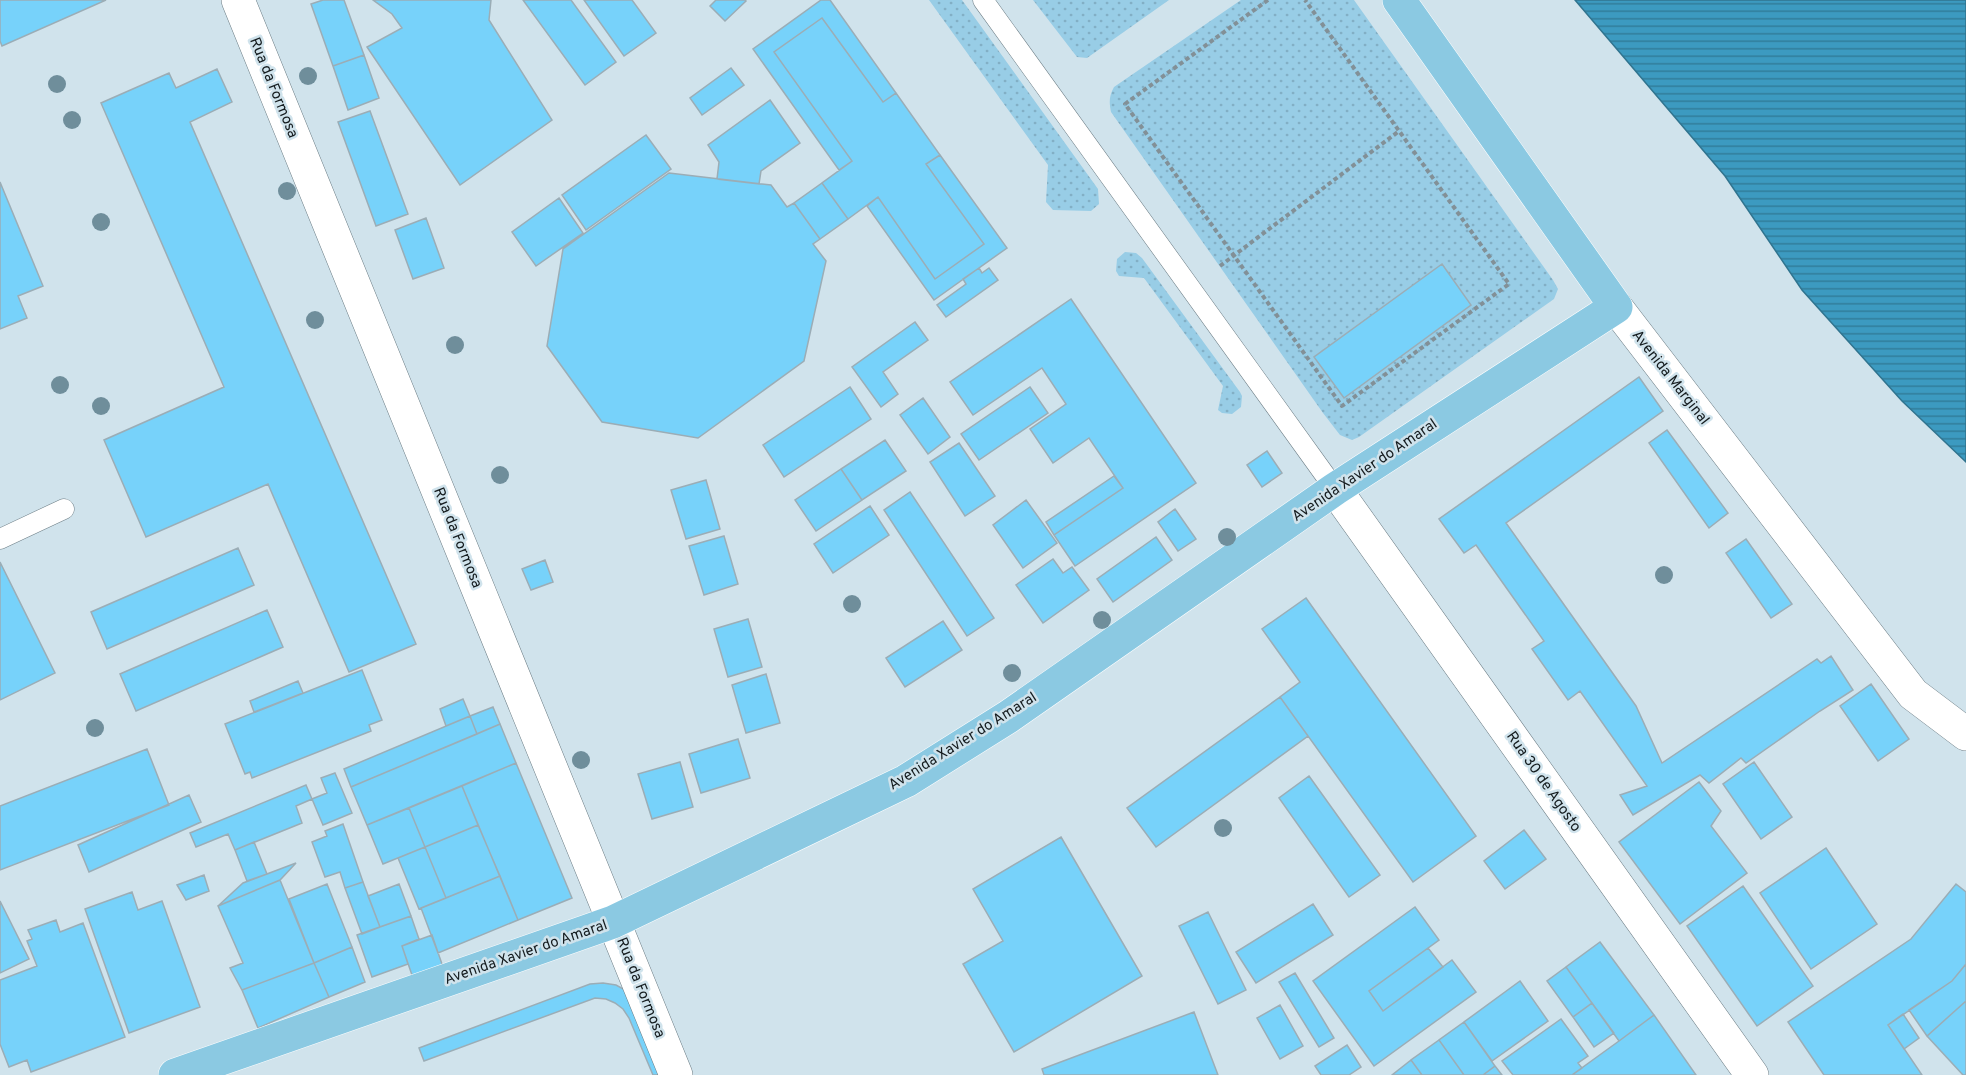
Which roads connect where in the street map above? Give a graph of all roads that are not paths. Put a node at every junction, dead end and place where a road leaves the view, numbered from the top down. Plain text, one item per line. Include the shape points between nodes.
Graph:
1 (237, 0) edge
2 (982, 0) edge
3 (1399, 0) edge
4 (1616, 307) junction
5 (1335, 489) junction
6 (64, 509) dead end
7 (0, 539) edge
8 (1966, 734) edge
9 (614, 922) junction
10 (175, 1075) edge
11 (676, 1075) edge
12 (1752, 1075) edge

1 - 9 street, Rua da Formosa
2 - 5 lane
3 - 4 main road, Avenida Marginal
4 - 5 main road, Avenida Xavier do Amaral
4 - 8 street, Avenida Marginal via 1913,694
5 - 9 main road, Avenida Xavier do Amaral via 1008,717 906,781
5 - 12 street, Rua 30 de Agosto
6 - 7 lane
9 - 10 main road, Avenida Xavier do Amaral
9 - 11 street, Rua da Formosa

